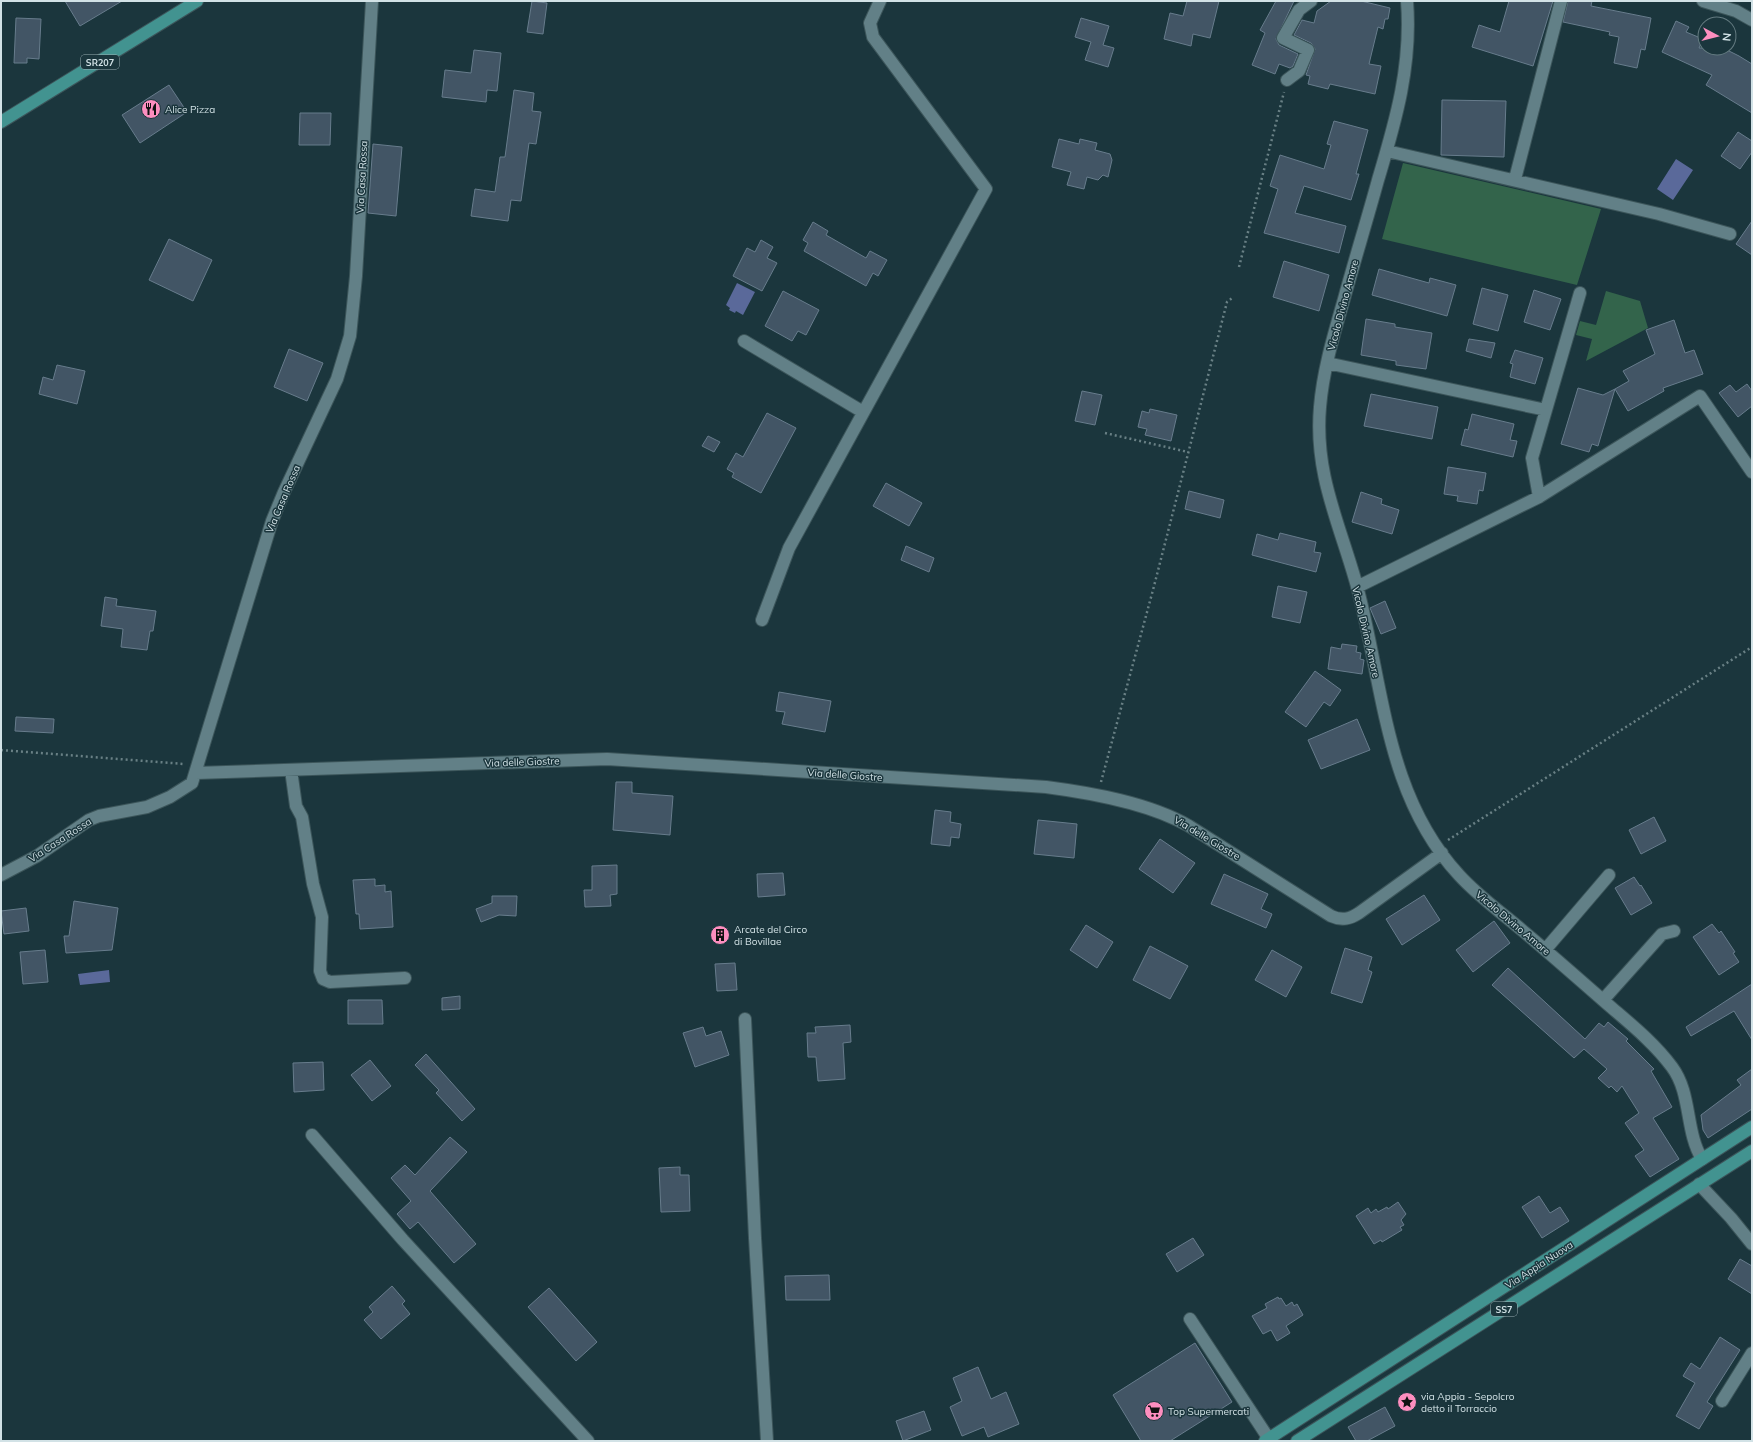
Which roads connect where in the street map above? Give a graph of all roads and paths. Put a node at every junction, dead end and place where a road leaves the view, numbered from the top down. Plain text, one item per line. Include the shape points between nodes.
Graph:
1 (197, 1) edge
2 (372, 1) edge
3 (880, 1) edge
4 (1311, 1) edge
5 (1407, 1) edge
6 (1561, 1) edge
7 (1703, 1) edge
8 (1752, 20) edge
9 (1287, 80) joint
10 (1, 122) edge
11 (1387, 151) junction
12 (1515, 180) junction
13 (1730, 234) dead end
14 (1239, 267) dead end
15 (1580, 293) dead end
16 (1232, 298) dead end
17 (744, 341) dead end
18 (1327, 363) junction
19 (1546, 410) junction
20 (863, 412) junction
21 (1105, 433) dead end
22 (1188, 452) junction
23 (1752, 472) edge
24 (1539, 498) junction
25 (1357, 587) junction
26 (762, 620) dead end
27 (1752, 647) edge
28 (1, 750) edge
29 (197, 769) junction
30 (291, 770) junction
31 (1097, 796) junction
32 (1439, 850) junction
33 (1, 875) edge
34 (1609, 875) dead end
35 (1674, 930) dead end
36 (1545, 950) junction
37 (405, 978) dead end
38 (1603, 1000) junction
39 (745, 1020) dead end
40 (1752, 1127) edge
41 (312, 1135) dead end
42 (1752, 1151) edge
43 (1702, 1159) junction
44 (1699, 1184) junction
45 (1752, 1244) edge
46 (1190, 1319) dead end
47 (1752, 1353) edge
48 (1722, 1401) dead end
49 (1267, 1440) edge
50 (588, 1441) edge
51 (767, 1441) edge
52 (1297, 1441) edge

1 - 10 main road, SR207
2 - 29 street, Via Casa Rossa via 356,276 347,350 337,379 272,521
3 - 20 street via 870,23 873,37 986,188
4 - 9 street via 1299,10 1283,38 1308,50 1299,71
5 - 11 street, Vicolo Divino Amore via 1409,31 1406,66
6 - 12 street
7 - 8 street via 1736,11
9 - 14 path
11 - 12 street
11 - 18 street, Vicolo Divino Amore
12 - 13 street via 1659,214
15 - 19 street
16 - 22 path via 1226,302
17 - 20 street
18 - 19 street
18 - 25 street, Vicolo Divino Amore via 1318,441 1331,507
19 - 24 street via 1532,458
20 - 26 street via 789,548
21 - 22 path
22 - 31 path
23 - 24 street via 1700,396
24 - 25 street
25 - 32 street, Vicolo Divino Amore via 1394,756 1406,791
27 - 32 path
28 - 29 path
29 - 30 street, Via delle Giostre
29 - 33 street, Via Casa Rossa via 192,783 163,801 89,820 37,856
30 - 31 street, Via delle Giostre via 583,759 629,760 1017,784
30 - 37 street via 296,806 302,818 313,884 322,917 320,971 323,979 330,982
31 - 32 street, Via delle Giostre via 1147,808 1176,819 1331,916 1340,919 1348,919 1360,913
32 - 36 street, Vicolo Divino Amore via 1470,885
34 - 36 street
35 - 38 street via 1662,934
36 - 38 street, Vicolo Divino Amore
38 - 43 street, Vicolo Divino Amore via 1644,1036 1677,1074 1693,1139
39 - 51 street
40 - 43 main road, Via Appia Nuova / SS7
41 - 50 street via 403,1240
42 - 44 main road, Via Appia Nuova / SS7
43 - 49 main road, Via Appia Nuova / SS7
44 - 45 street
44 - 52 main road, Via Appia Nuova / SS7
46 - 49 street
47 - 48 street

